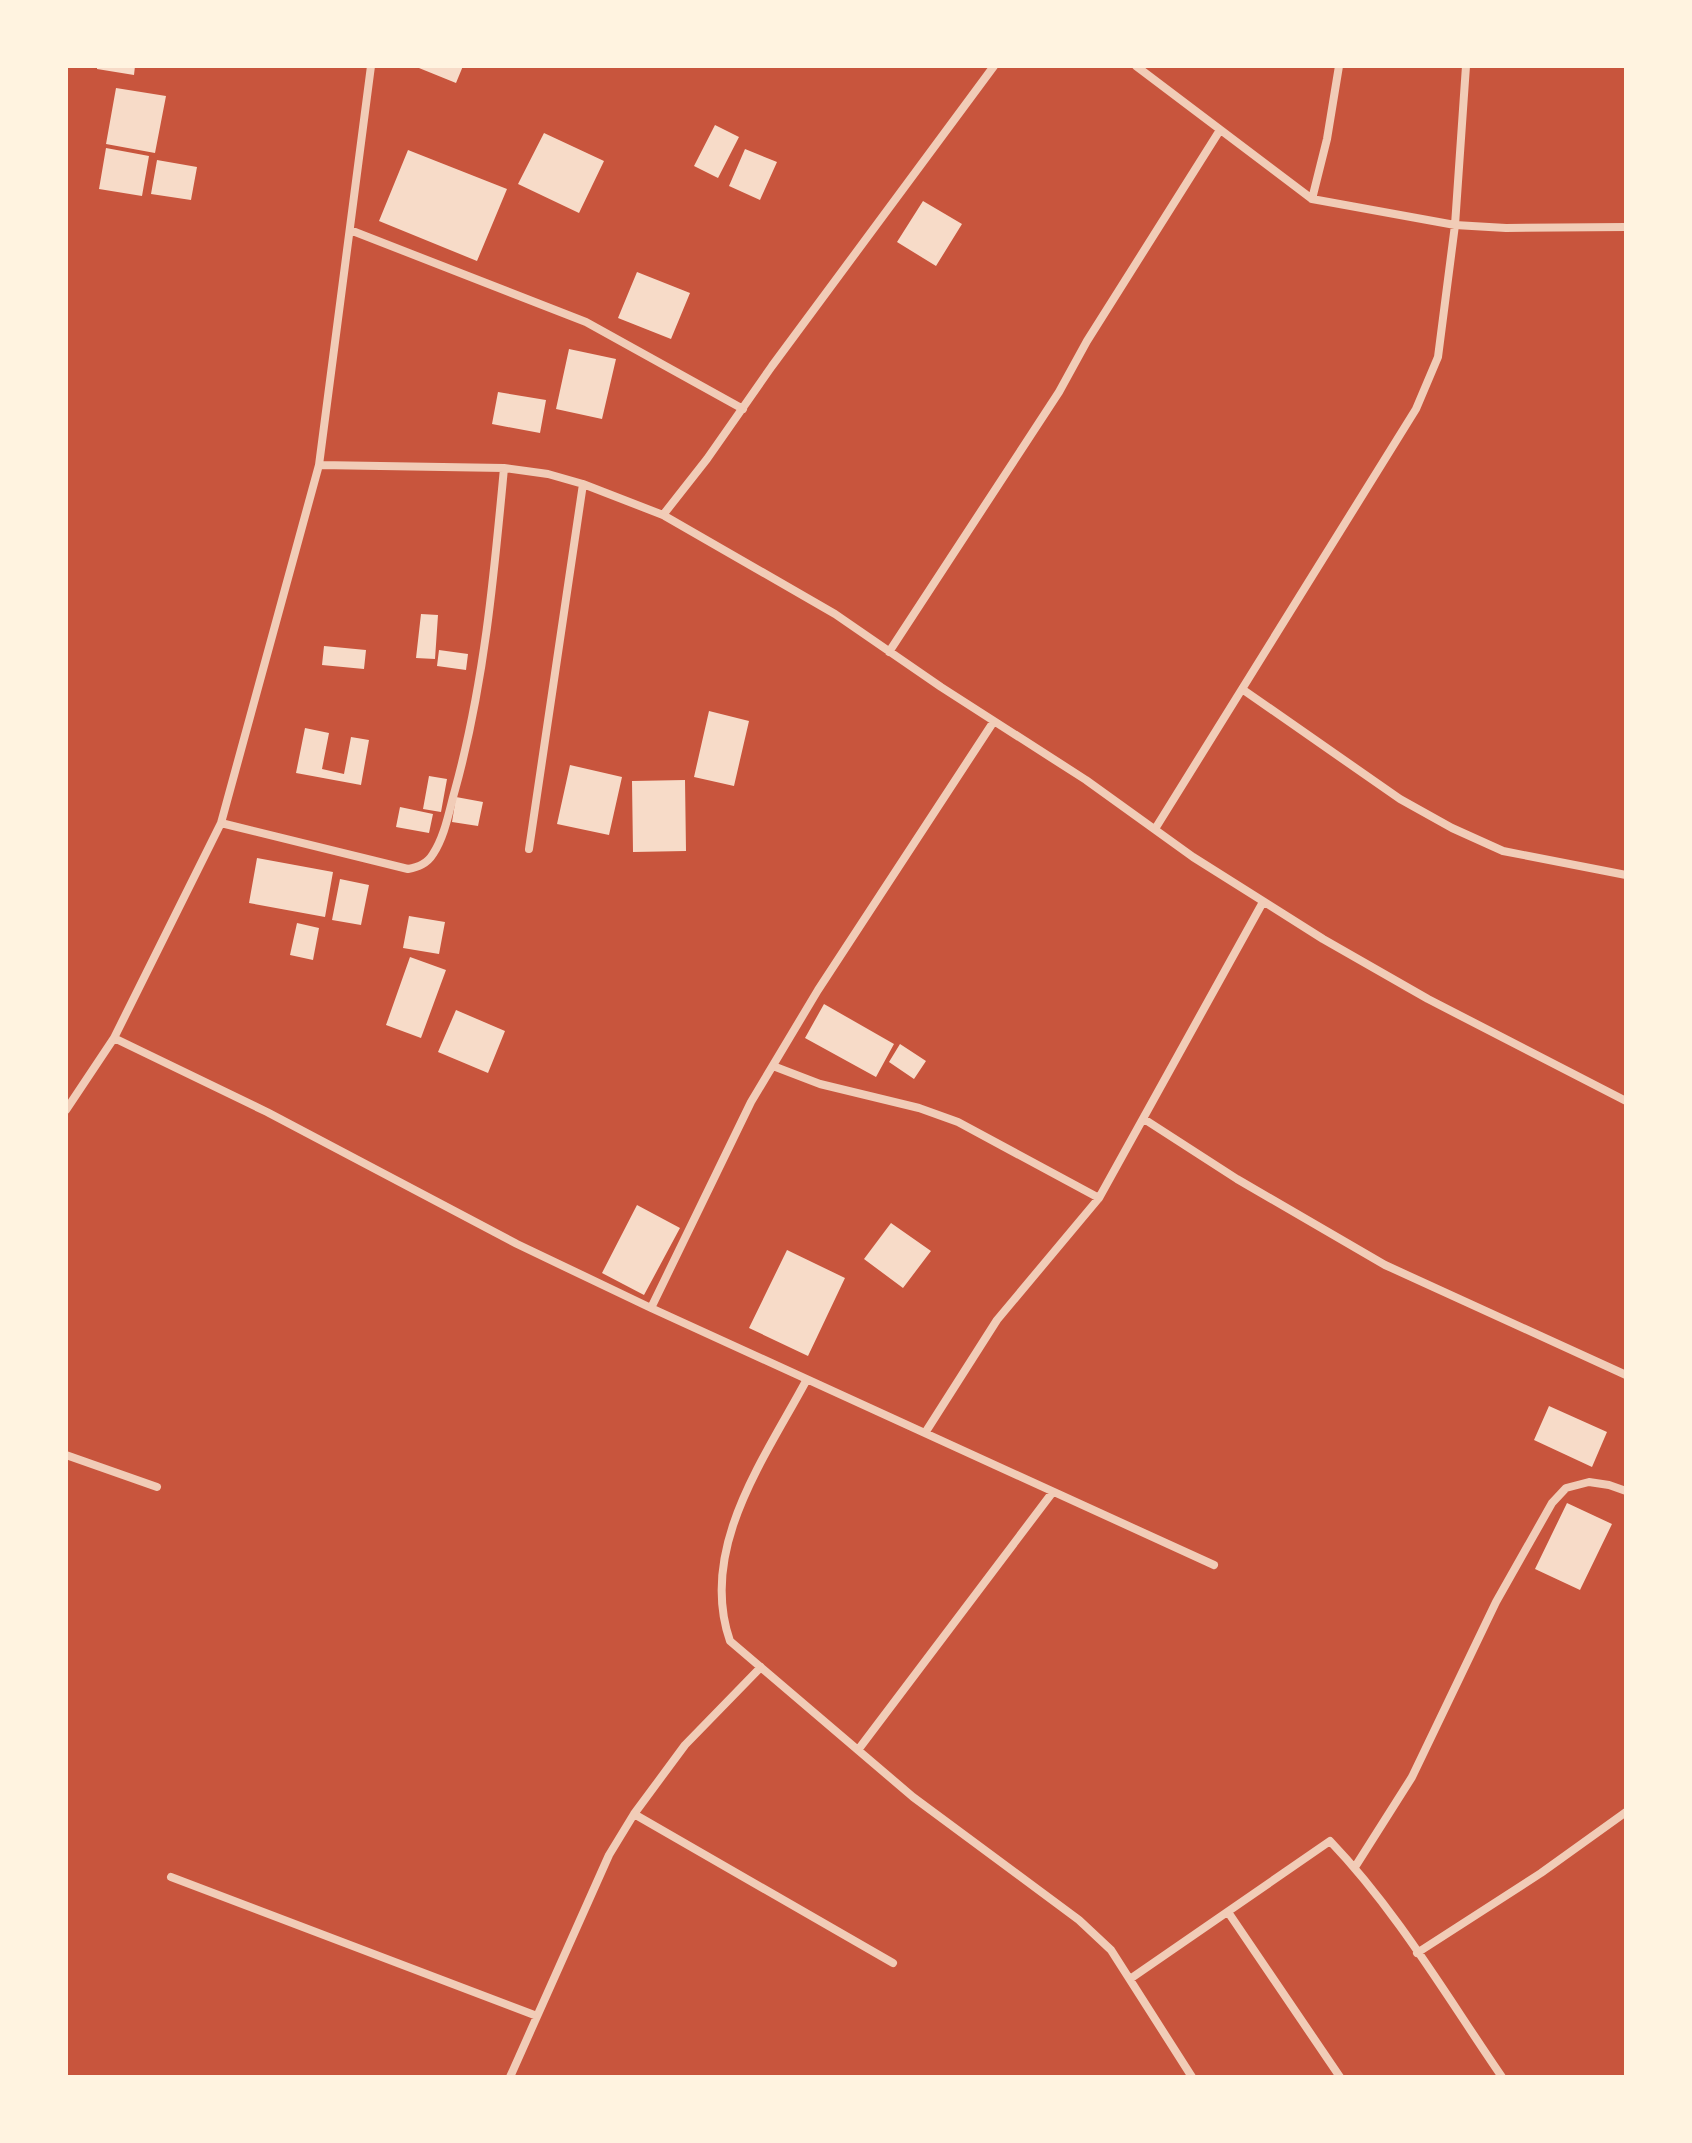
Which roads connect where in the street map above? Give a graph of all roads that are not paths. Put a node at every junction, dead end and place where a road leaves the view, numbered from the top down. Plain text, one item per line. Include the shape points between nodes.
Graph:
1 (371, 66) edge
2 (994, 66) edge
3 (1136, 66) edge
4 (1339, 66) edge
5 (1466, 66) edge
6 (1220, 130) junction
7 (1312, 199) junction
8 (1455, 225) junction
9 (1626, 227) edge
10 (350, 230) junction
11 (743, 409) junction
12 (319, 465) junction
13 (504, 468) junction
14 (583, 484) junction
15 (663, 515) junction
16 (889, 652) junction
17 (1242, 689) junction
18 (994, 721) junction
19 (221, 823) junction
20 (1155, 829) junction
21 (529, 849) dead end
22 (1626, 875) edge
23 (1263, 902) junction
24 (114, 1038) junction
25 (773, 1066) junction
26 (1626, 1101) edge
27 (66, 1110) edge
28 (1144, 1119) junction
29 (1099, 1198) junction
30 (651, 1308) junction
31 (1626, 1375) edge
32 (806, 1381) junction
33 (925, 1433) junction
34 (66, 1455) edge
35 (157, 1487) dead end
36 (1626, 1491) edge
37 (1052, 1493) junction
38 (1214, 1565) dead end
39 (761, 1667) junction
40 (858, 1750) junction
41 (1626, 1812) edge
42 (634, 1814) junction
43 (1355, 1867) junction
44 (171, 1877) dead end
45 (1228, 1912) junction
46 (1417, 1953) junction
47 (893, 1963) dead end
48 (1130, 1979) junction
49 (537, 2016) junction
50 (510, 2077) edge
51 (1192, 2077) edge
52 (1340, 2077) edge
53 (1502, 2077) edge

1 - 10 street
2 - 11 street
3 - 6 street
4 - 7 street
5 - 8 street
6 - 7 street
6 - 16 street via 1059,392
7 - 8 street
8 - 9 street
8 - 17 street via 1438,357 1416,409
10 - 11 street via 586,322
10 - 12 street
11 - 15 street
12 - 13 street
12 - 19 street
13 - 14 street
13 - 19 street via 479,681 463,761 432,856 408,869
14 - 15 street
14 - 21 street
15 - 16 street via 835,614
16 - 18 street
17 - 20 street
17 - 22 street via 1400,799 1452,828 1503,851
18 - 20 street
18 - 25 street
19 - 24 street
20 - 23 street
23 - 26 street via 1428,999
23 - 28 street
24 - 27 street
24 - 30 street
25 - 29 street via 958,1122
25 - 30 street
28 - 29 street
28 - 31 street via 1385,1265
29 - 33 street via 997,1320
30 - 32 street
32 - 33 street
32 - 39 street via 747,1490 727,1541 722,1619 730,1641
33 - 37 street
34 - 35 street
36 - 43 street via 1589,1482 1566,1488 1552,1503 1496,1602 1412,1777
37 - 38 street
37 - 40 street
39 - 40 street
39 - 42 street via 685,1745
40 - 48 street via 1079,1920 1111,1950
41 - 46 street
42 - 47 street
42 - 49 street via 609,1855
43 - 45 street via 1330,1841
43 - 46 street
44 - 49 street
45 - 48 street
45 - 52 street
46 - 53 street
48 - 51 street
49 - 50 street

